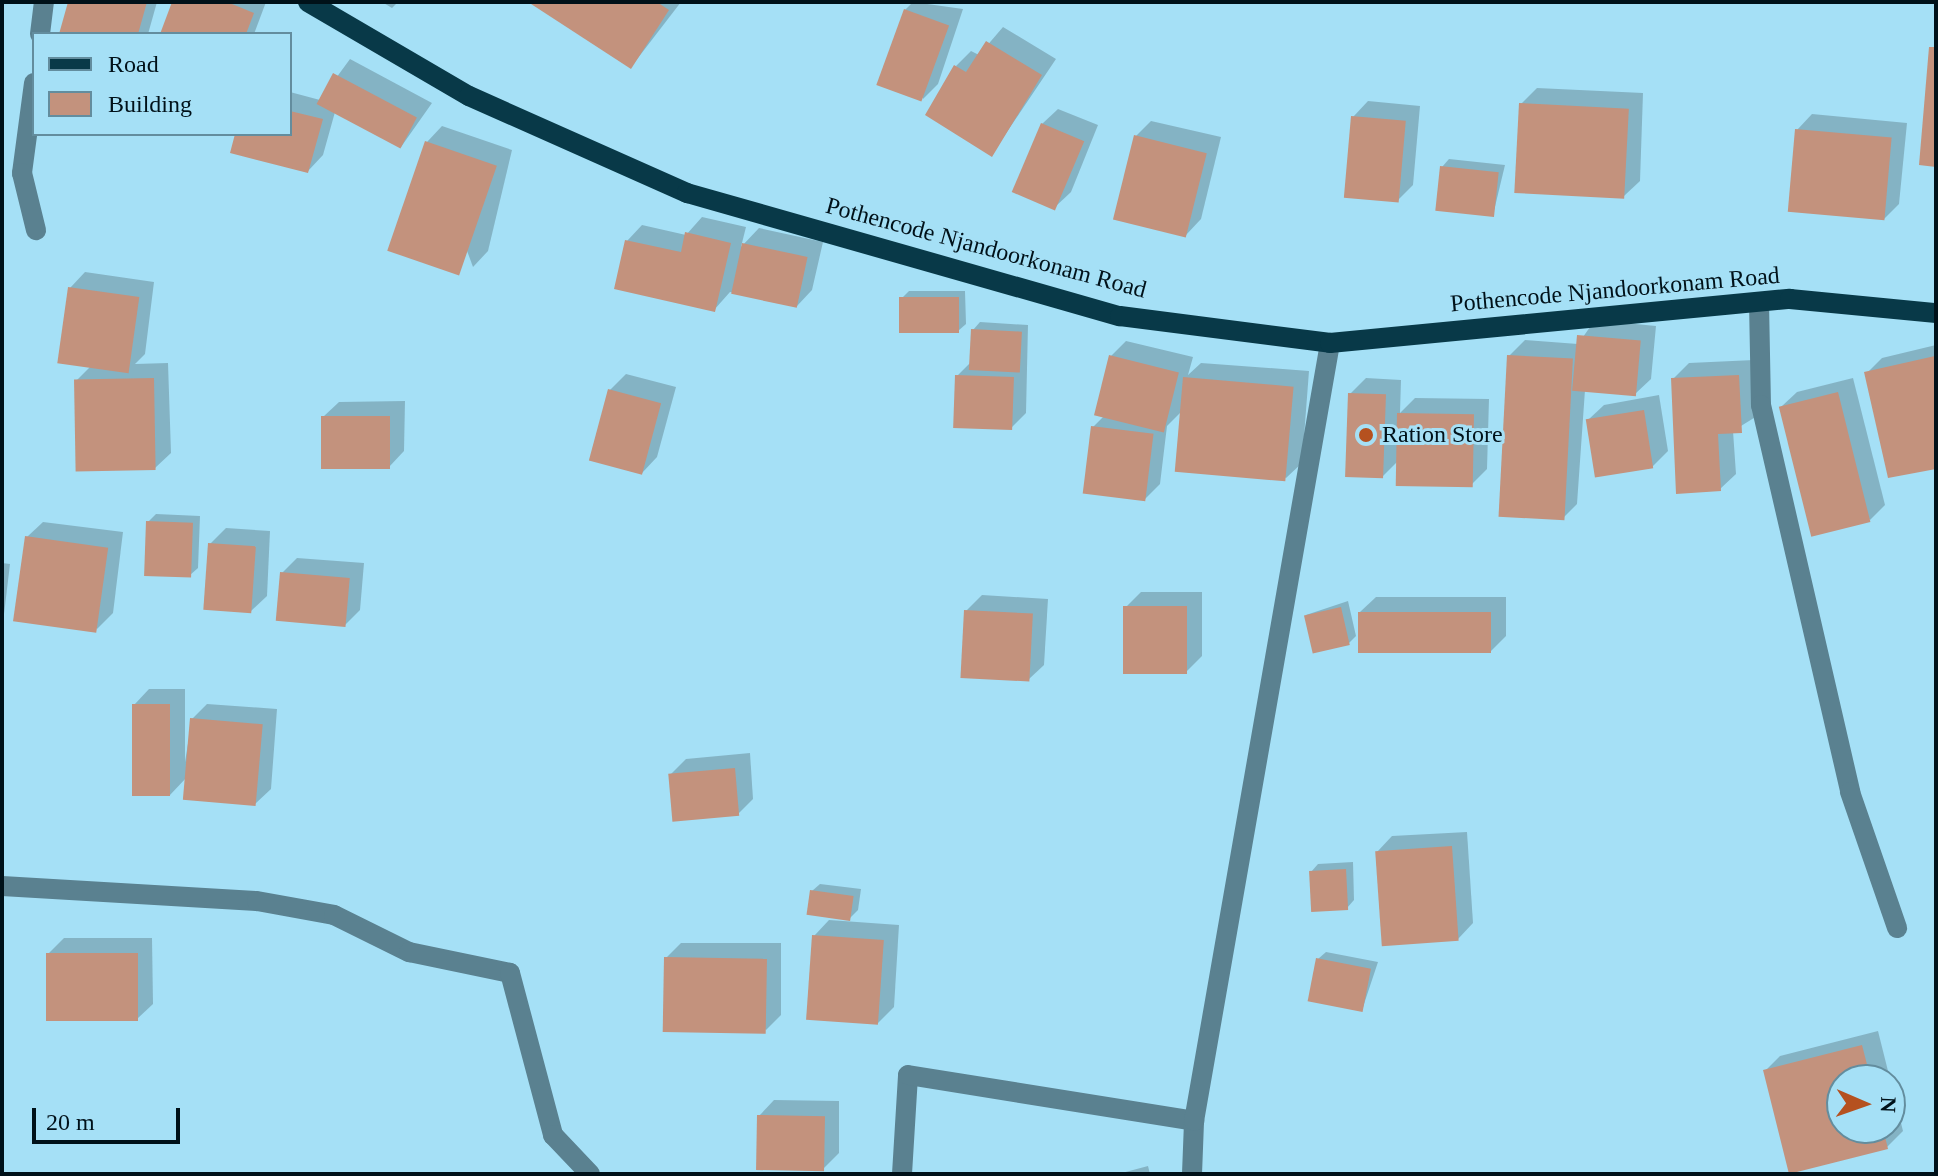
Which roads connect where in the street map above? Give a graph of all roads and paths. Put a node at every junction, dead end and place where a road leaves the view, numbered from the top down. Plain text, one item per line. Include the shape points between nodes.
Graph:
1 (44, 2) edge
2 (308, 2) edge
3 (40, 32) edge
4 (32, 98) edge
5 (36, 230) dead end
6 (1759, 302) junction
7 (1936, 313) edge
8 (1330, 343) junction
9 (2, 886) edge
10 (1897, 928) dead end
11 (1194, 1121) junction
12 (590, 1174) edge
13 (902, 1174) edge
14 (1192, 1174) edge

1 - 3 street
2 - 8 main road, Pothencode Njandoorkonam Road via 469,96 687,193 1120,316
4 - 5 street via 22,173
6 - 7 main road, Pothencode Njandoorkonam Road
6 - 8 main road, Pothencode Njandoorkonam Road
6 - 10 street via 1761,405 1850,792
8 - 11 street
9 - 12 street via 273,904 334,915 409,952 510,973 553,1135
11 - 13 street via 908,1075
11 - 14 street

